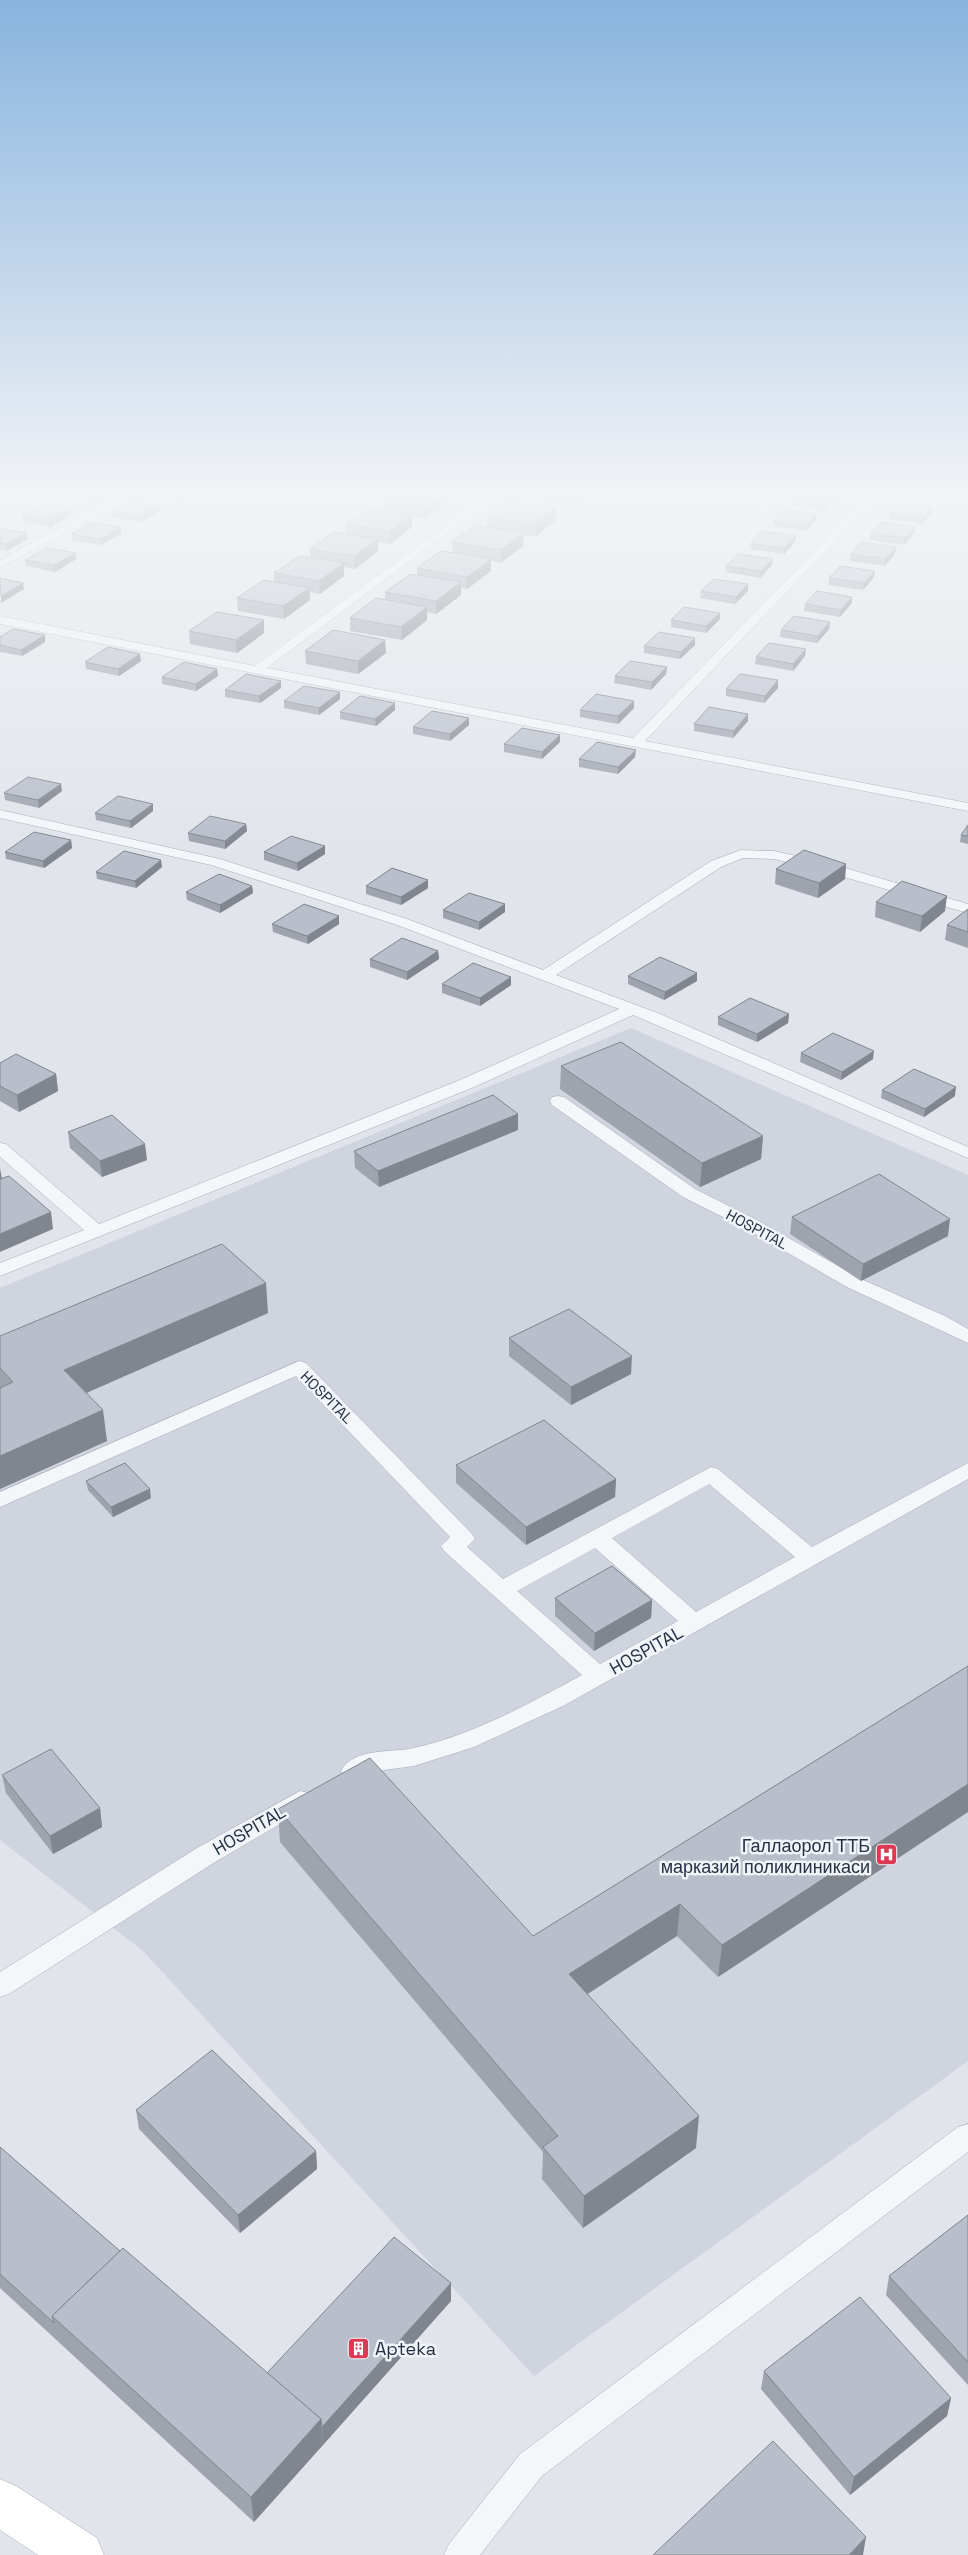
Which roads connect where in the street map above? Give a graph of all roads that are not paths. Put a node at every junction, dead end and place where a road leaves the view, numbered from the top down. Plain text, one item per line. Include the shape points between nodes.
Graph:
1 (331, 615) edge
2 (759, 615) edge
3 (0, 620) edge
4 (255, 671) junction
5 (637, 742) junction
6 (968, 807) edge
7 (0, 814) edge
8 (968, 909) edge
9 (545, 975) junction
10 (632, 1009) junction
11 (558, 1101) dead end
12 (0, 1148) edge
13 (968, 1154) edge
14 (97, 1232) junction
15 (0, 1270) edge
16 (968, 1337) edge
17 (968, 1470) edge
18 (0, 1500) edge
19 (597, 1538) junction
20 (811, 1558) junction
21 (502, 1590) junction
22 (694, 1623) junction
23 (598, 1676) junction
24 (0, 1986) edge
25 (968, 2136) edge
26 (0, 2502) edge
27 (80, 2555) edge
28 (460, 2555) edge

1 - 4 lane
2 - 5 lane
3 - 4 lane
4 - 5 lane
5 - 6 lane
7 - 9 lane via 215,862 402,922
8 - 9 lane via 794,859 763,853 741,854 716,864
9 - 10 lane
10 - 13 lane
10 - 14 lane via 466,1084
11 - 16 lane, HOSPITAL via 689,1193 861,1286
12 - 14 lane
14 - 15 lane
17 - 20 lane, HOSPITAL
18 - 21 lane, HOSPITAL via 299,1367 464,1539 452,1546
19 - 20 lane via 711,1474
19 - 21 lane
19 - 22 lane, HOSPITAL
20 - 22 lane, HOSPITAL
21 - 23 lane, HOSPITAL
22 - 23 lane, HOSPITAL
23 - 24 lane, HOSPITAL via 555,1700 466,1741 414,1757 364,1764 206,1855
25 - 28 lane via 531,2465
26 - 27 street

